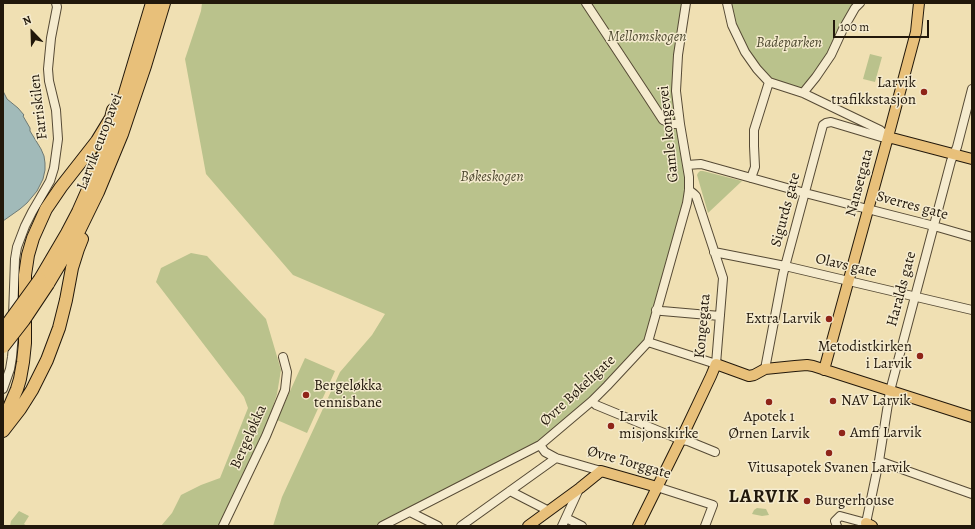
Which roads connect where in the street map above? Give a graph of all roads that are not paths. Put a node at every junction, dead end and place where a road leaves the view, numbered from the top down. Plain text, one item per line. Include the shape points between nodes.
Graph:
1 (56, 3) edge
2 (152, 3) edge
3 (164, 3) edge
4 (586, 3) edge
5 (686, 3) edge
6 (727, 3) edge
7 (860, 3) edge
8 (919, 3) edge
9 (769, 82) junction
10 (972, 89) edge
11 (803, 93) junction
12 (122, 103) junction
13 (680, 124) junction
14 (888, 137) junction
15 (954, 154) junction
16 (972, 159) edge
17 (687, 165) junction
18 (751, 178) junction
19 (689, 190) junction
20 (98, 192) junction
21 (805, 193) junction
22 (868, 209) junction
23 (934, 226) junction
24 (972, 237) edge
25 (714, 252) junction
26 (785, 266) junction
27 (44, 281) junction
28 (849, 281) junction
29 (914, 296) junction
30 (656, 310) junction
31 (972, 310) edge
32 (720, 316) junction
33 (3, 330) edge
34 (648, 342) junction
35 (3, 346) edge
36 (283, 357) dead end
37 (716, 364) junction
38 (764, 369) junction
39 (824, 370) junction
40 (3, 389) edge
41 (890, 391) junction
42 (592, 401) junction
43 (972, 414) edge
44 (3, 418) edge
45 (3, 431) edge
46 (681, 440) junction
47 (540, 445) junction
48 (715, 452) dead end
49 (556, 458) junction
50 (879, 461) junction
51 (600, 470) junction
52 (657, 487) junction
53 (580, 488) junction
54 (510, 491) junction
55 (972, 494) edge
56 (549, 511) junction
57 (410, 512) junction
58 (566, 518) junction
59 (851, 523) edge
60 (869, 525) edge
61 (223, 526) edge
62 (382, 526) edge
63 (438, 526) edge
64 (461, 526) edge
65 (528, 526) edge
66 (562, 526) edge
67 (582, 526) edge
68 (638, 526) edge
69 (705, 526) edge
70 (837, 526) edge

1 - 40 street, Farriskilen via 48,69 56,110 58,139 50,181 25,226 17,247 12,357
2 - 12 highway, Larvik europavei
3 - 20 highway, Larvik europavei via 134,101
4 - 13 street via 663,120
5 - 13 street, Gamle kongevei via 678,55 676,91
6 - 9 street via 732,25 745,52
7 - 11 street via 843,29 831,55
8 - 14 main road, Nansetgata via 916,32
9 - 11 street
9 - 18 street via 754,130 755,167
10 - 15 street, Haralds gate
11 - 14 street via 880,130
12 - 27 highway, Larvik europavei via 101,160
12 - 44 highway via 114,110 97,141 46,209 35,233 25,275 23,362 17,389
13 - 17 street, Gamle kongevei
14 - 15 main road
14 - 21 street, Sigurds gate via 831,122 823,125
14 - 22 main road, Nansetgata
15 - 16 main road
15 - 23 street, Haralds gate
17 - 18 street, Sverres gate via 700,164
17 - 19 street, Gamle kongevei
18 - 21 street, Sverres gate
19 - 25 street, Kongegata via 696,196
19 - 30 street, Øvre Bøkeligate
20 - 27 highway, Larvik europavei via 76,238
20 - 45 highway via 74,259 59,328 50,353 32,390
21 - 22 street, Sverres gate
21 - 26 street, Sigurds gate
22 - 23 street, Sverres gate
22 - 28 main road, Nansetgata
23 - 24 street, Sverres gate
23 - 29 street, Haralds gate
25 - 26 street, Olavs gate
25 - 32 street, Kongegata via 723,278
26 - 28 street, Olavs gate
26 - 38 street, Sigurds gate
27 - 33 highway, bridge
27 - 35 highway, bridge via 24,320
28 - 29 street, Olavs gate
28 - 39 main road, Nansetgata
29 - 31 street, Olavs gate
29 - 41 street, Haralds gate
30 - 32 street
30 - 34 street, Øvre Bøkeligate
32 - 37 street, Kongegata
34 - 37 street
34 - 42 street, Øvre Bøkeligate
36 - 61 street, Bergeløkka via 287,372 285,390
37 - 38 main road via 749,376
37 - 46 main road, Kongegata
38 - 39 main road via 807,365
39 - 41 main road
41 - 43 main road
41 - 50 street, Haralds gate
42 - 46 street via 596,405
42 - 47 street, Øvre Bøkeligate
46 - 48 street
46 - 52 main road, Kongegata
47 - 49 street, Øvre Torggate via 545,452
47 - 57 street, Øvre Bøkeligate
49 - 51 street, Øvre Torggate
49 - 54 street
50 - 55 street
50 - 60 street, Haralds gate
51 - 52 main road, Øvre Torggate
51 - 53 main road
52 - 68 main road, Kongegata
52 - 69 street, Øvre Torggate via 713,505
53 - 56 main road
53 - 58 street
54 - 56 street
54 - 64 street
56 - 65 main road
57 - 62 street, Øvre Bøkeligate
57 - 63 street
58 - 66 street
58 - 67 street
59 - 60 street
59 - 70 street via 840,516 835,521

